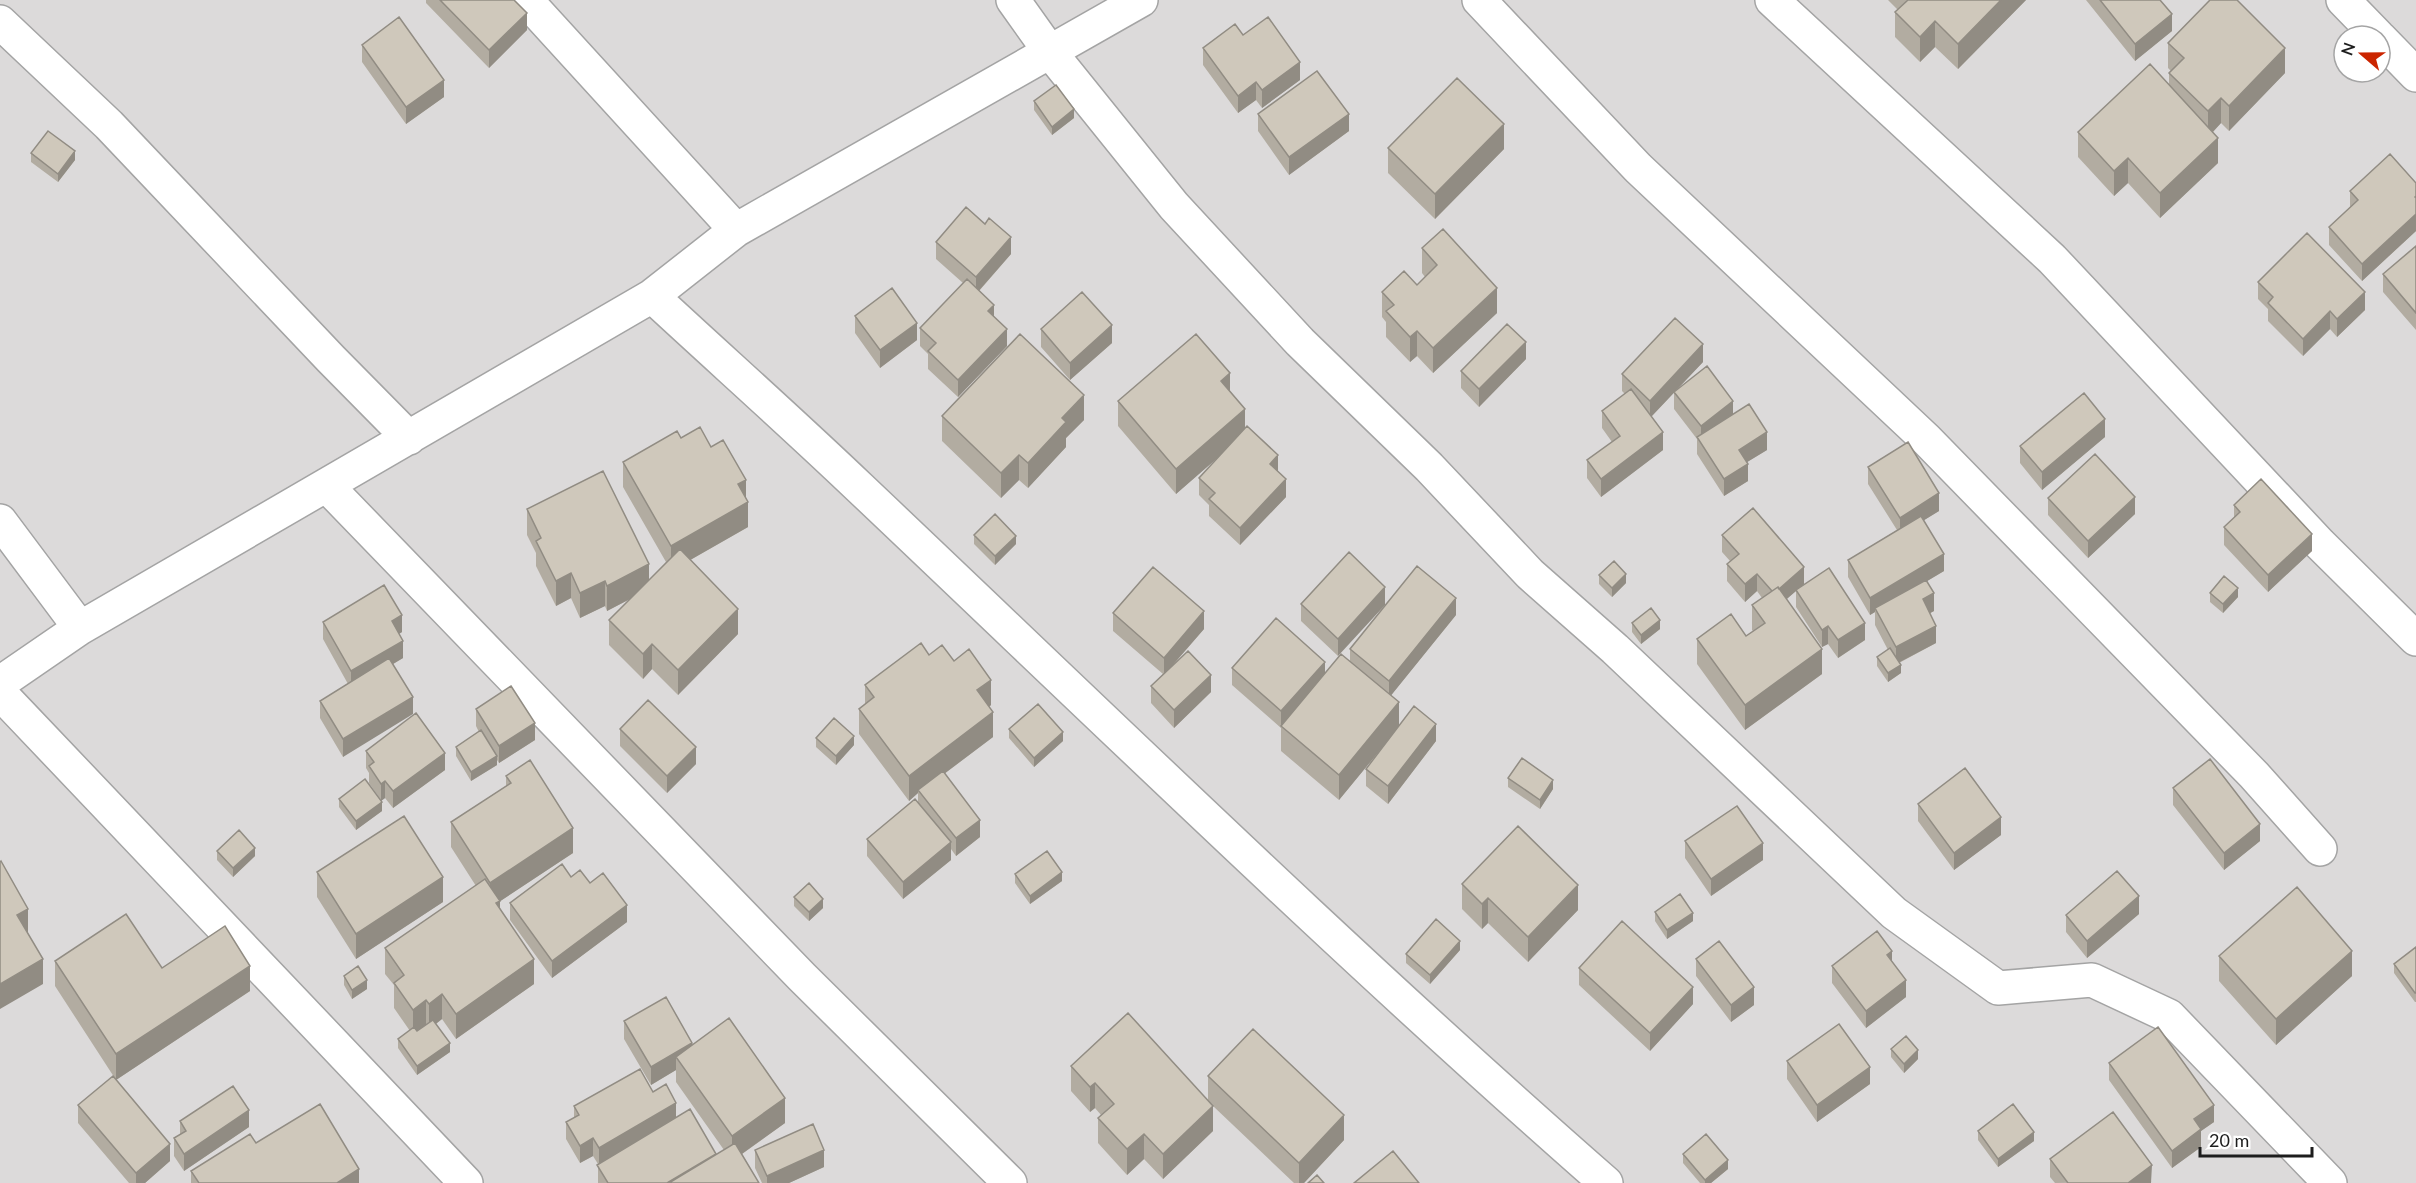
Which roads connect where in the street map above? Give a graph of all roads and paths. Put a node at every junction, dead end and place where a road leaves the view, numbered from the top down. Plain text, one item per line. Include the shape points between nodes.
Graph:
1 (526, 0) edge
2 (1013, 0) edge
3 (1141, 0) edge
4 (1479, 0) edge
5 (1772, 0) edge
6 (2343, 0) edge
7 (0, 22) edge
8 (2366, 24) edge
9 (2392, 50) edge
10 (1050, 52) junction
11 (2416, 75) edge
12 (736, 230) junction
13 (652, 296) junction
14 (409, 438) junction
15 (327, 486) junction
16 (0, 521) edge
17 (80, 628) junction
18 (2416, 639) edge
19 (0, 683) edge
20 (0, 693) edge
21 (2320, 849) dead end
22 (466, 1183) edge
23 (1010, 1183) edge
24 (1606, 1183) edge
25 (2330, 1183) edge

1 - 12 street
2 - 10 street
3 - 10 street
4 - 21 street via 1638,168 1926,439 2254,775
5 - 18 street via 2052,259 2320,544
6 - 8 street
7 - 14 street via 109,125
9 - 11 street
10 - 12 street
10 - 25 street via 1174,206 1300,342 1429,467 1530,574 1615,649 1894,913 1998,988 2092,980 2169,1016
12 - 13 street
13 - 14 street
13 - 24 street via 1302,907
14 - 15 street
15 - 17 street
15 - 23 street via 802,976
16 - 17 street
17 - 19 street
20 - 22 street

